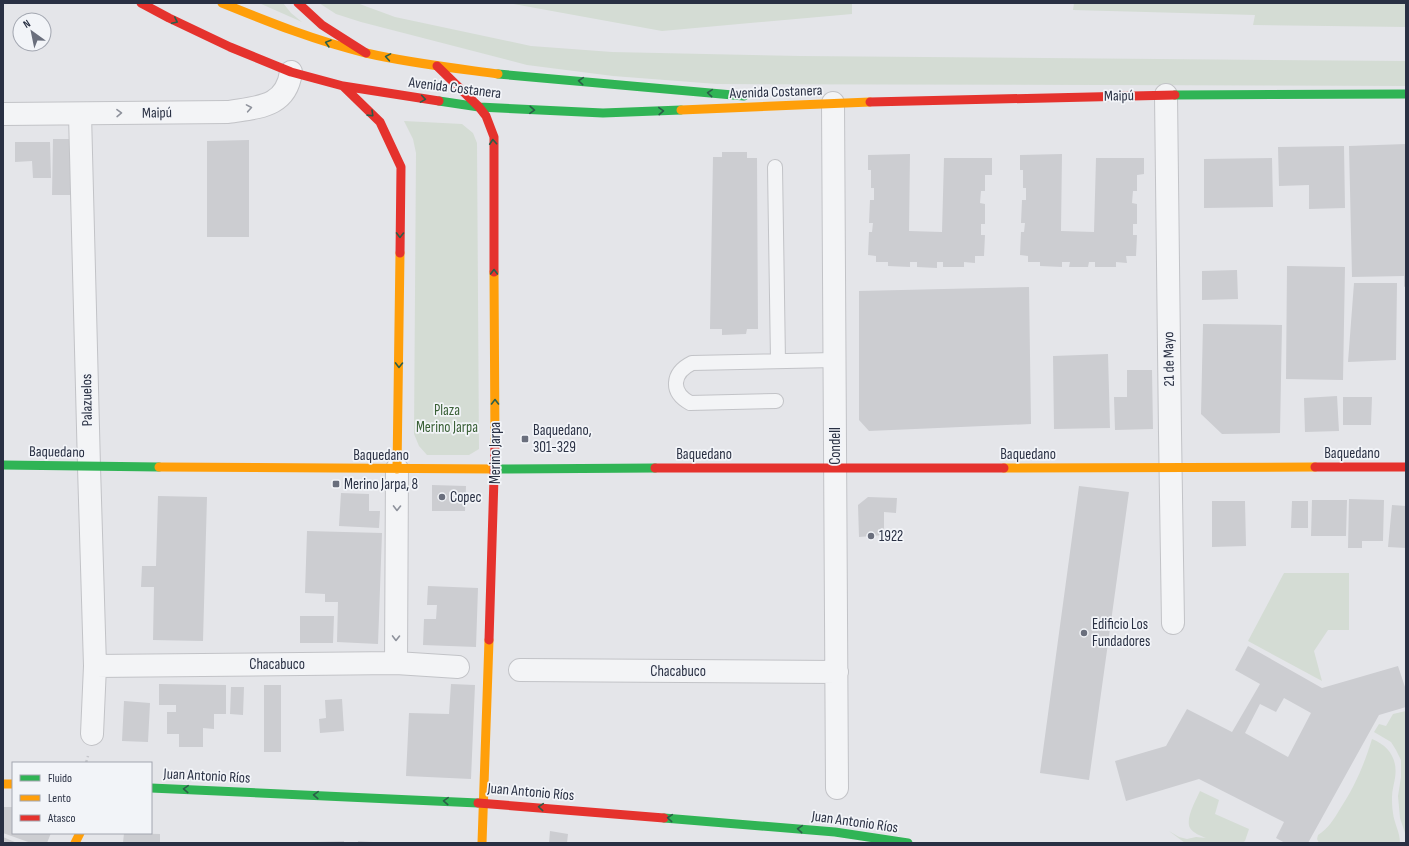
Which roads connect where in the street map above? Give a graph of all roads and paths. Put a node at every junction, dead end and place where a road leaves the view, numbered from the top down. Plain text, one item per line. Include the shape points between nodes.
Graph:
1 (141, 3) edge
2 (222, 3) edge
3 (298, 3) edge
4 (366, 53) junction
5 (437, 66) junction
6 (291, 72) junction
7 (343, 86) junction
8 (1406, 94) edge
9 (1166, 95) junction
10 (833, 103) junction
11 (479, 107) junction
12 (3, 114) edge
13 (80, 114) junction
14 (774, 167) dead end
15 (835, 360) junction
16 (778, 361) junction
17 (776, 401) dead end
18 (3, 465) edge
19 (88, 466) junction
20 (1406, 467) edge
21 (835, 468) junction
22 (1170, 468) junction
23 (397, 469) junction
24 (495, 469) junction
25 (1174, 623) dead end
26 (396, 663) junction
27 (95, 666) junction
28 (458, 667) dead end
29 (520, 670) dead end
30 (837, 672) junction
31 (92, 734) dead end
32 (152, 788) edge
33 (837, 788) dead end
34 (484, 803) junction
35 (80, 834) edge
36 (75, 843) edge
37 (482, 843) edge
38 (908, 843) edge

1 -> 6 main road, Avenida Costanera via 230,47
4 -> 2 main road, Avenida Costanera via 284,28
3 - 4 main road via 319,24
5 -> 4 main road, Avenida Costanera
10 -> 5 main road, Avenida Costanera via 510,75
5 - 11 main road, Merino Jarpa
6 - 7 main road, Avenida Costanera
13 -> 6 street, Maipú via 228,112 260,106 277,100 283,94
7 -> 11 main road, Avenida Costanera
7 -> 23 main road via 380,122 401,167
8 - 9 main road, Maipú
9 - 10 main road, Maipú
9 - 22 street, 21 de Mayo
11 -> 10 main road, Avenida Costanera via 603,113
10 - 15 street, Condell
24 -> 11 main road, Merino Jarpa via 494,137 486,116
12 - 13 street, Maipú
13 - 19 street, Palazuelos
14 - 16 lane
15 - 16 lane
15 - 21 street, Condell
16 - 17 lane via 692,363 679,372 676,379 678,394 690,403
18 - 19 main road, Baquedano
19 - 23 main road, Baquedano
19 - 27 street, Palazuelos
20 - 22 main road, Baquedano
21 - 22 main road, Baquedano
21 - 24 main road, Baquedano
21 - 30 street, Condell
22 - 25 street, 21 de Mayo
23 - 24 main road, Baquedano
23 -> 26 street
24 - 34 main road, Merino Jarpa
26 - 27 street, Chacabuco
26 - 28 street, Chacabuco
27 - 31 street, Palazuelos
29 - 30 street, Chacabuco
30 - 33 street, Condell
34 -> 32 main road, Juan Antonio Ríos
34 - 37 main road, Merino Jarpa
38 -> 34 main road, Juan Antonio Ríos via 835,832
35 - 36 main road

